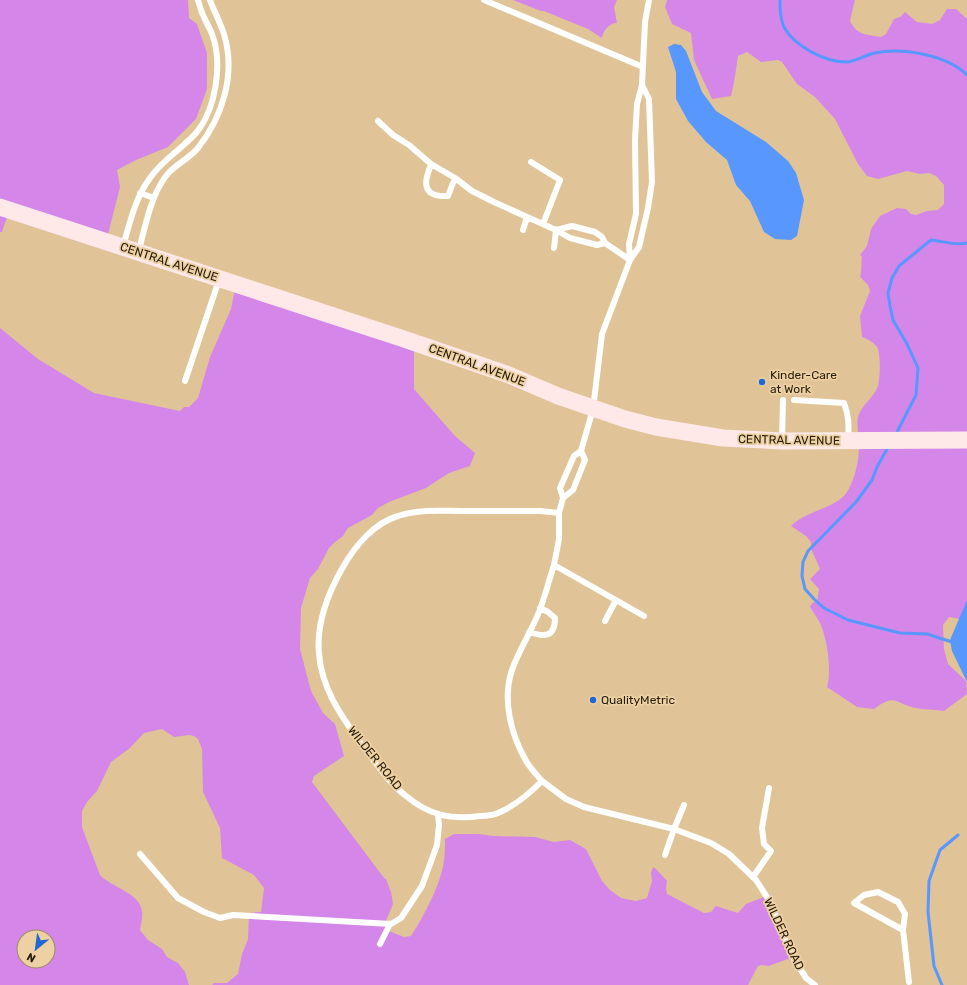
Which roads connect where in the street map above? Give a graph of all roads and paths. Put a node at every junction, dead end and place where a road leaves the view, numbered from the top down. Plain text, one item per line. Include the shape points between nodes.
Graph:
1 (198, 0) edge
2 (210, 0) edge
3 (484, 0) edge
4 (650, 0) edge
5 (643, 67) junction
6 (642, 85) junction
7 (378, 121) dead end
8 (531, 162) dead end
9 (430, 164) junction
10 (455, 178) junction
11 (140, 194) junction
12 (154, 198) junction
13 (0, 207) edge
14 (636, 214) junction
15 (646, 216) junction
16 (527, 217) junction
17 (543, 224) junction
18 (523, 230) dead end
19 (556, 230) junction
20 (605, 243) junction
21 (554, 248) dead end
22 (131, 249) junction
23 (630, 260) junction
24 (219, 278) junction
25 (184, 381) dead end
26 (783, 400) dead end
27 (794, 400) dead end
28 (593, 409) junction
29 (967, 440) edge
30 (782, 441) junction
31 (848, 441) junction
32 (581, 452) junction
33 (563, 498) junction
34 (559, 513) junction
35 (554, 565) junction
36 (616, 600) junction
37 (540, 608) junction
38 (644, 616) dead end
39 (605, 620) dead end
40 (529, 632) junction
41 (542, 781) junction
42 (769, 788) dead end
43 (684, 805) dead end
44 (438, 815) junction
45 (674, 829) junction
46 (140, 854) dead end
47 (665, 855) dead end
48 (753, 877) junction
49 (390, 924) junction
50 (903, 930) junction
51 (380, 944) dead end
52 (909, 982) dead end
53 (815, 985) edge

1 - 11 lane via 212,34 216,53 217,78 212,102 195,134 150,177
2 - 12 lane via 224,33 228,52 225,98 218,117 197,150 166,174
3 - 5 lane
4 - 5 lane via 645,22
5 - 6 lane
6 - 14 lane via 636,104
6 - 15 lane via 650,98 652,182
7 - 9 lane
8 - 17 lane via 560,180
9 - 10 lane
9 - 10 lane via 425,186 432,194 448,196
10 - 16 lane via 472,190
11 - 12 lane
11 - 22 lane
12 - 22 lane via 144,231
13 - 22 main road, CENTRAL AVENUE
14 - 15 lane
14 - 23 lane via 629,244
15 - 23 lane via 639,247
16 - 17 lane
16 - 18 lane
17 - 19 lane
19 - 20 lane via 570,238 597,245
19 - 20 lane via 572,226 587,229 602,237
19 - 21 lane
20 - 23 lane
22 - 24 main road, CENTRAL AVENUE
23 - 28 lane via 602,334
24 - 25 lane
24 - 28 main road, CENTRAL AVENUE via 509,375
26 - 30 lane
27 - 31 lane via 844,403 848,414
28 - 30 main road, CENTRAL AVENUE via 656,427 706,436
28 - 32 lane
29 - 31 main road, CENTRAL AVENUE
30 - 31 main road, CENTRAL AVENUE
32 - 33 lane via 574,456 560,488
32 - 33 lane via 585,460 573,490
33 - 34 lane
34 - 35 lane via 559,539
34 - 44 lane, WILDER ROAD via 422,510 398,516 383,522 360,542 346,560 330,590 319,633 319,656 327,688 343,718 382,772 406,796
35 - 36 lane
35 - 37 lane
36 - 38 lane
36 - 39 lane
37 - 40 lane
37 - 40 lane via 555,618 555,627 550,634 541,636
40 - 41 lane via 511,672 508,704 517,743 526,761
41 - 44 lane, WILDER ROAD via 529,794 497,814 471,818
41 - 45 lane, WILDER ROAD via 566,799 584,807
42 - 48 lane via 762,828 764,844 771,851
43 - 45 lane
44 - 49 lane via 437,845 422,886 401,918
45 - 47 lane
45 - 48 lane, WILDER ROAD via 729,854
46 - 49 lane via 178,898 220,918 233,915
48 - 53 lane, WILDER ROAD via 772,905 795,961 806,978
49 - 51 lane
50 - 50 lane via 906,914 898,902 878,892 864,895 854,903
50 - 52 lane

